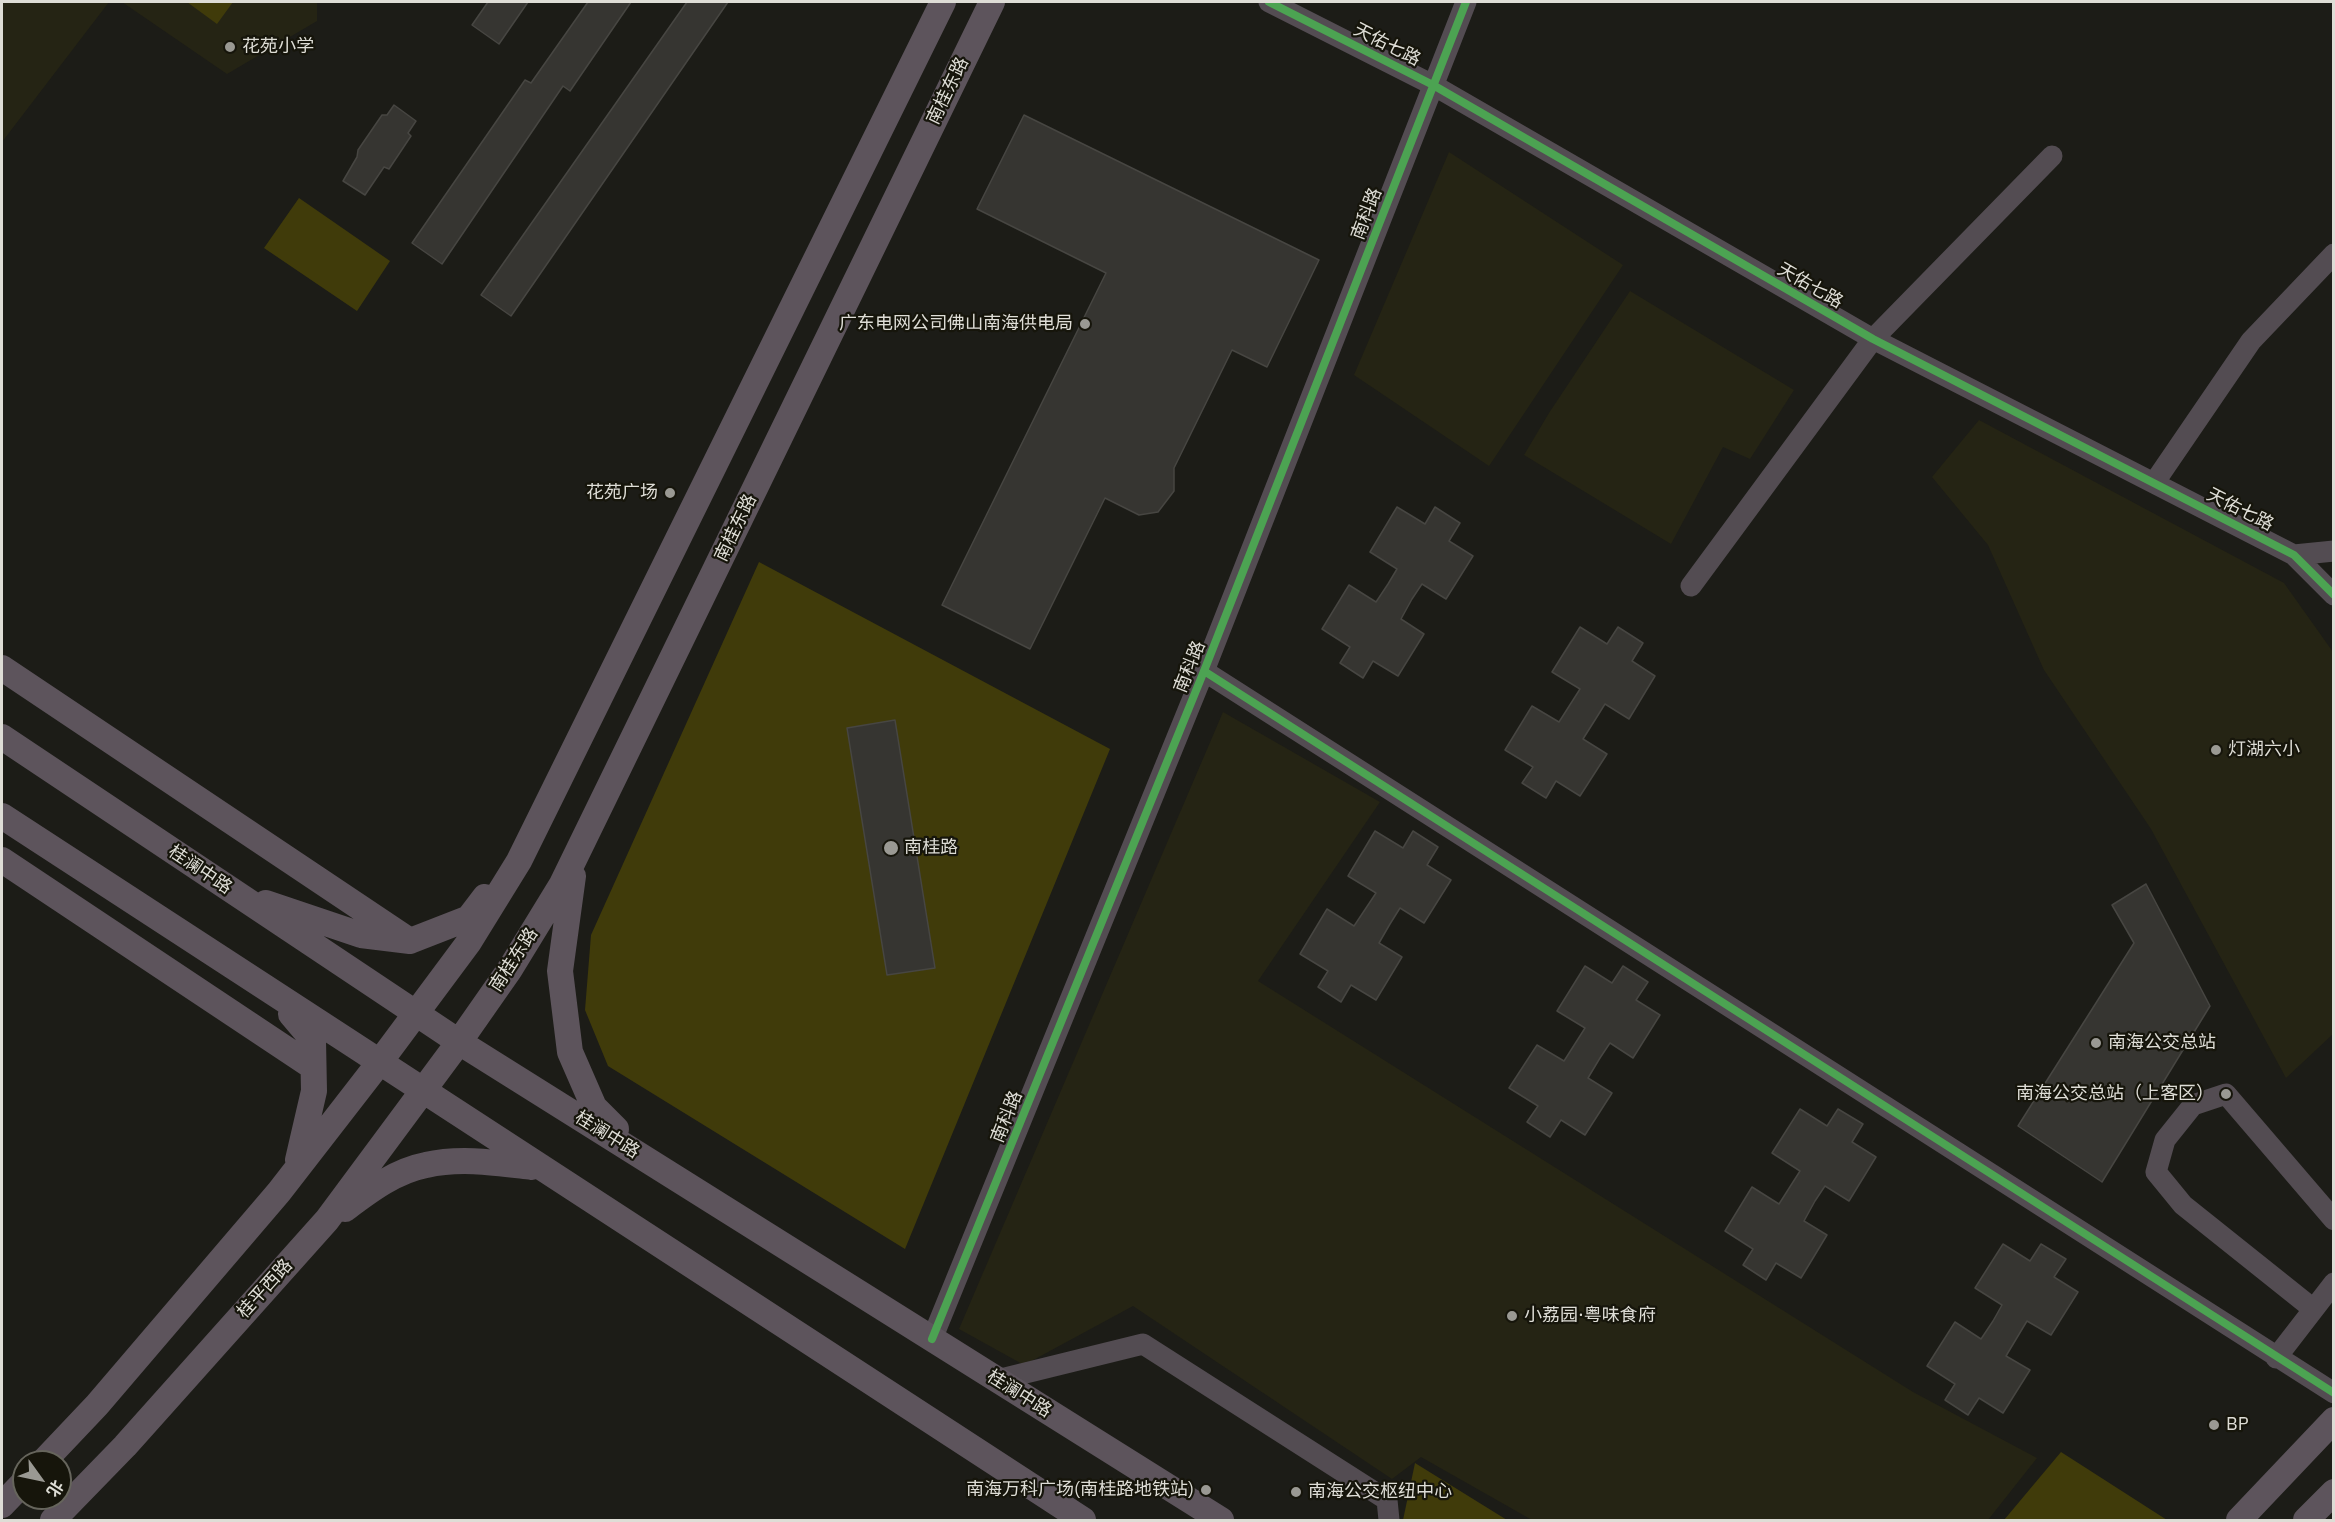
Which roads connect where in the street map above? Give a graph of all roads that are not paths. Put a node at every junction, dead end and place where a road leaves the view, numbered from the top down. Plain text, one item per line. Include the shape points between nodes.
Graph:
1 (943, 2) edge
2 (992, 2) edge
3 (1269, 2) edge
4 (1466, 2) edge
5 (1433, 85) junction
6 (2052, 156) dead end
7 (2334, 254) edge
8 (1873, 339) junction
9 (2154, 483) junction
10 (2334, 550) edge
11 (2294, 555) junction
12 (1691, 586) dead end
13 (2334, 596) edge
14 (2, 668) edge
15 (1204, 671) junction
16 (2, 737) edge
17 (2, 816) edge
18 (527, 845) junction
19 (577, 855) junction
20 (2, 861) edge
21 (235, 892) junction
22 (410, 941) junction
23 (276, 995) junction
24 (417, 1014) junction
25 (459, 1042) junction
26 (379, 1064) junction
27 (313, 1067) junction
28 (422, 1092) junction
29 (648, 1161) junction
30 (297, 1168) junction
31 (538, 1168) junction
32 (2334, 1220) edge
33 (320, 1227) junction
34 (2334, 1283) edge
35 (2312, 1308) junction
36 (932, 1339) junction
37 (2276, 1358) junction
38 (997, 1380) junction
39 (2334, 1393) edge
40 (2334, 1420) edge
41 (54, 1450) edge
42 (2334, 1492) edge
43 (53, 1521) edge
44 (1083, 1521) edge
45 (1221, 1521) edge
46 (1389, 1521) edge
47 (2240, 1521) edge
48 (2306, 1521) edge

1 - 18 main road
2 - 19 main road, 南桂东路
3 - 5 street, 天佑七路
4 - 5 street, 南科路
5 - 8 street, 天佑七路
5 - 15 street, 南科路
6 - 8 street
7 - 9 street via 2251,341
8 - 9 street, 天佑七路
8 - 12 street
9 - 11 street, 天佑七路
10 - 11 street
11 - 13 street, 天佑七路
14 - 22 main road
15 - 36 street, 南科路
15 - 37 street
16 - 21 main road, 桂澜中路
17 - 23 main road
18 - 22 main road via 469,918
18 - 24 main road via 470,942
19 - 25 main road, 南桂东路 via 510,969
19 - 29 main road via 560,971 570,1052 594,1107
20 - 27 main road
21 - 22 main road via 361,935
21 - 24 main road, 桂澜中路
23 - 26 main road
23 - 27 main road via 313,1040
24 - 25 main road, 桂澜中路
24 - 26 main road
25 - 28 main road, 桂平西路
25 - 29 main road, 桂澜中路
26 - 28 main road
26 - 30 main road
27 - 30 main road via 314,1091
28 - 31 main road
28 - 33 main road, 桂平西路
29 - 36 main road, 桂澜中路
30 - 41 main road
31 - 33 main road via 478,1161 425,1165 380,1183
31 - 44 main road
32 - 35 street via 2226,1094 2193,1105 2165,1140 2156,1172 2183,1204
33 - 43 main road, 桂平西路
34 - 35 street
35 - 37 street
36 - 38 main road, 桂澜中路
37 - 39 street
38 - 45 main road, 桂澜中路
38 - 46 street via 1143,1344 1387,1500
40 - 47 main road
42 - 48 main road

